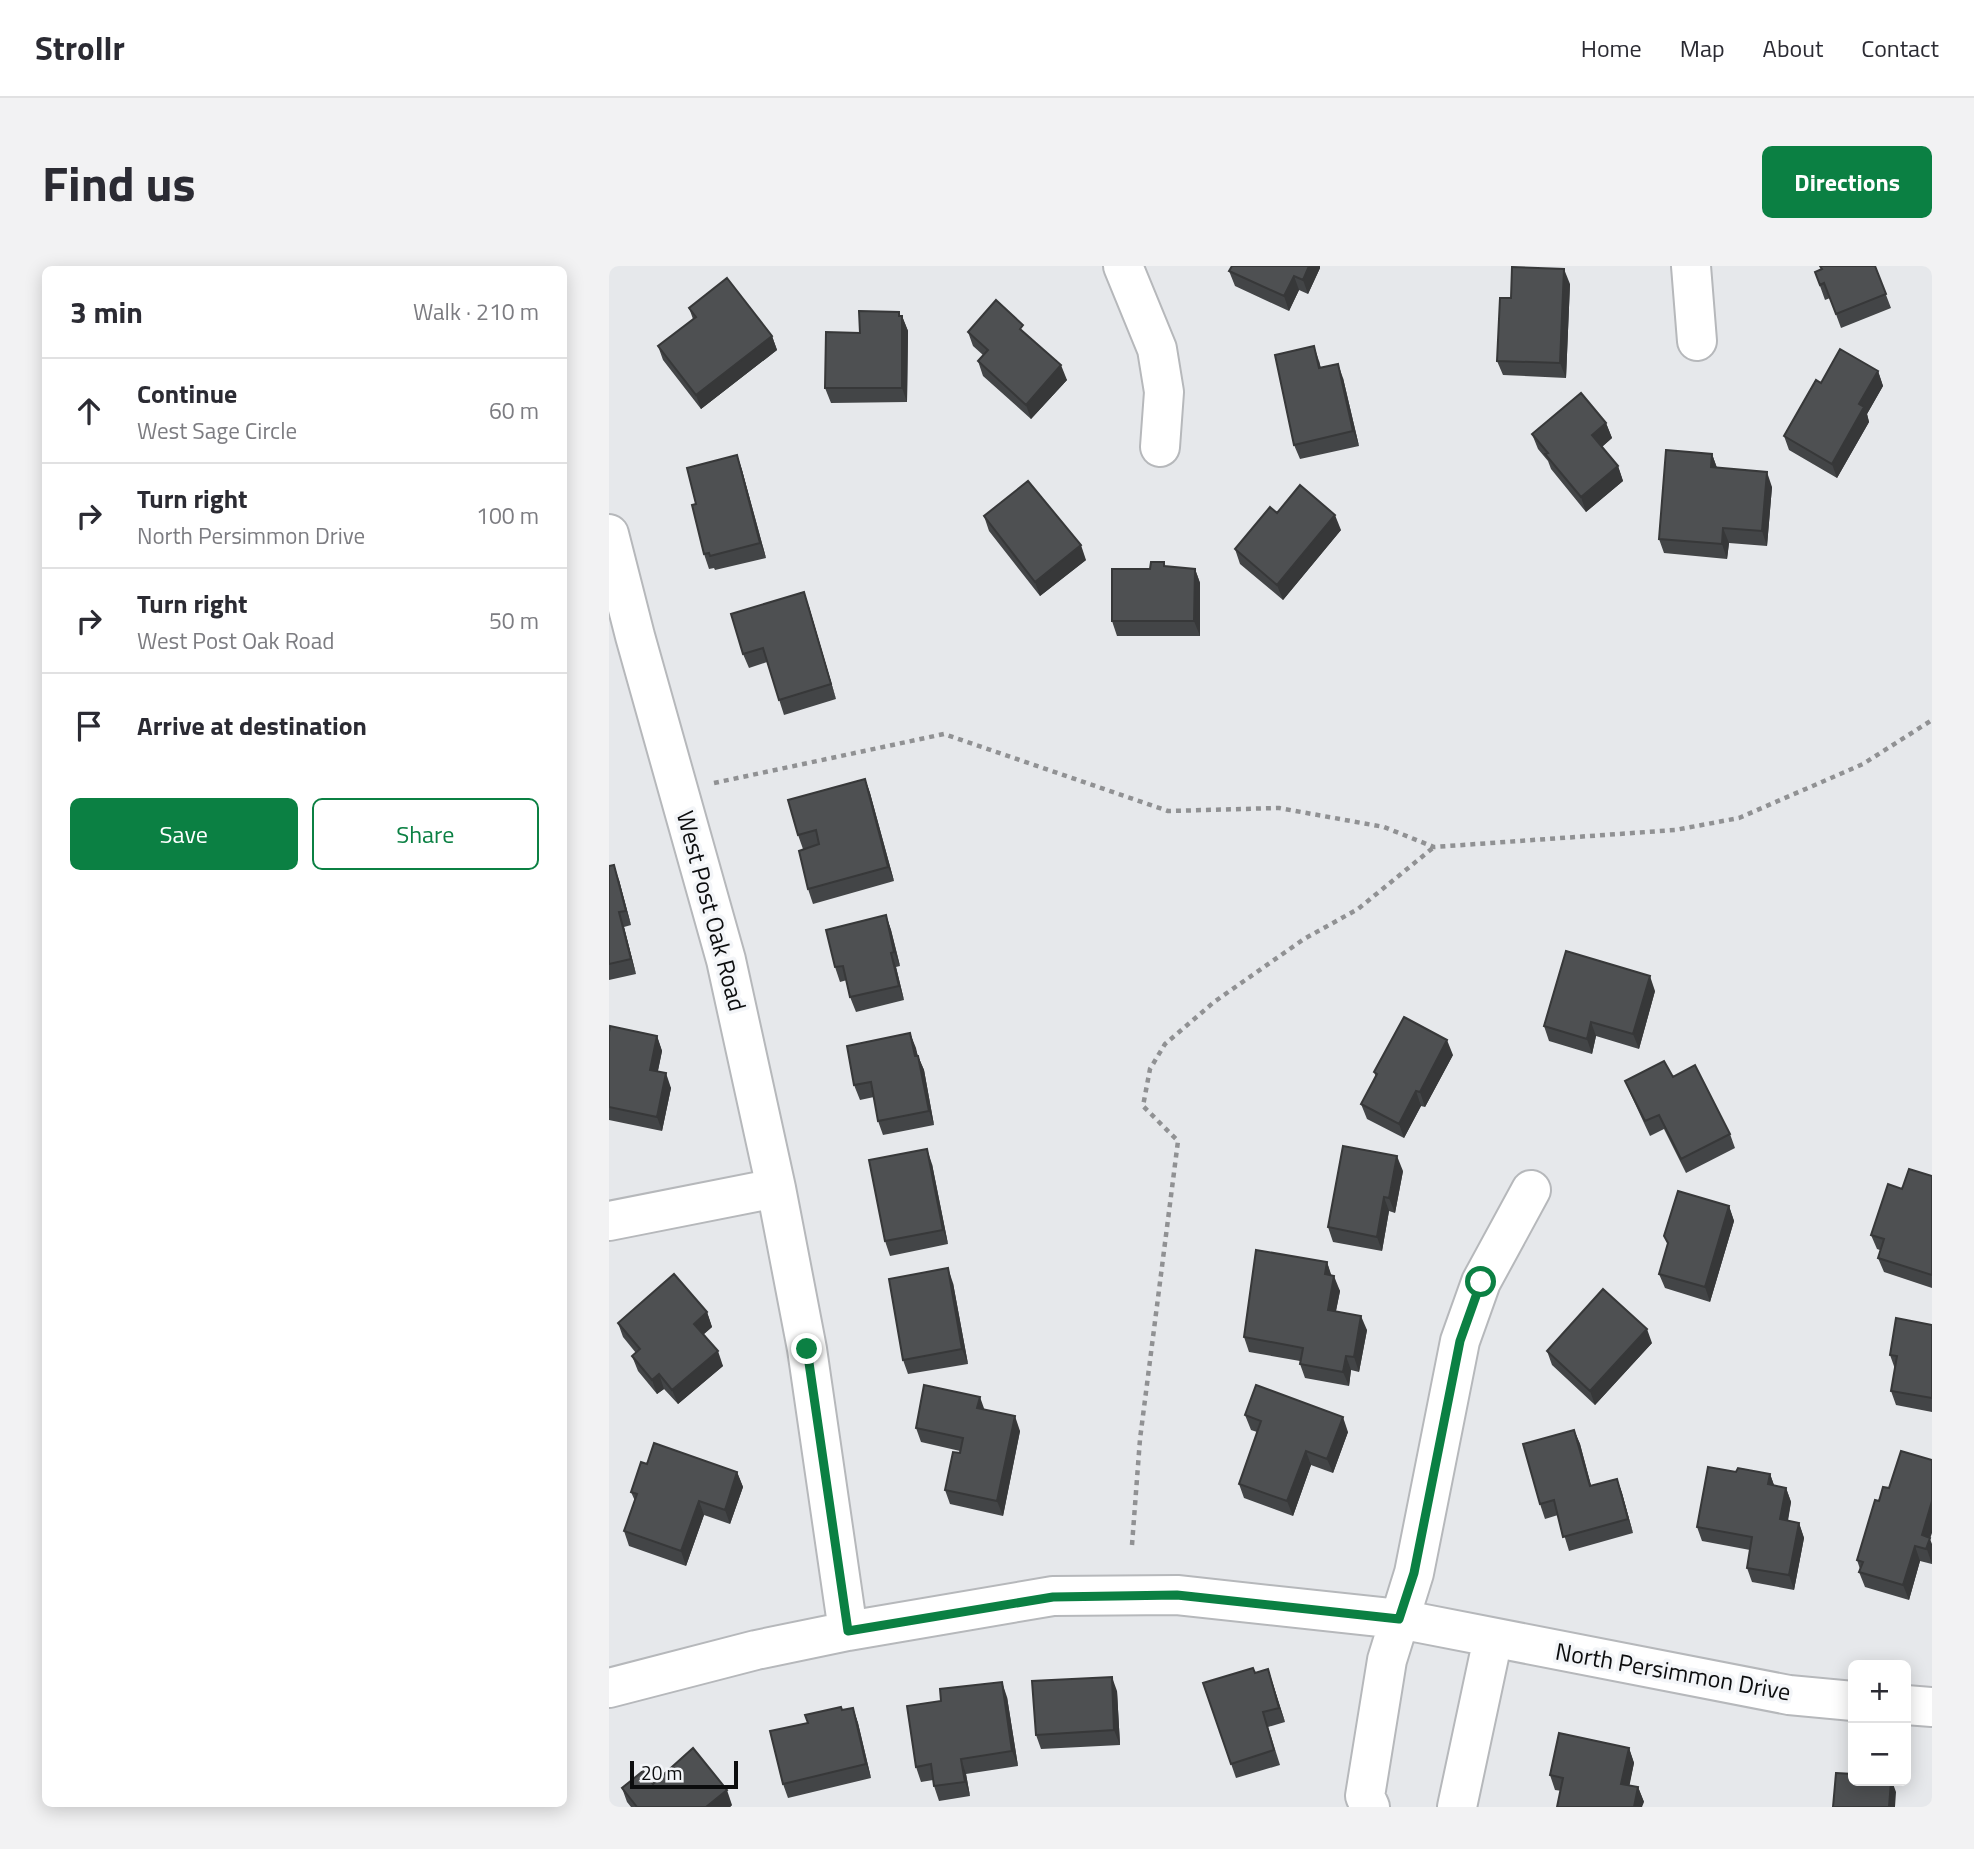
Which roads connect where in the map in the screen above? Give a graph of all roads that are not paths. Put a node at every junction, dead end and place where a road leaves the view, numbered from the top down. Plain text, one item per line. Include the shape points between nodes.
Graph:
1 (1123, 266) edge
2 (1691, 266) edge
3 (1697, 341) dead end
4 (1160, 447) dead end
5 (609, 534) edge
6 (622, 640) edge
7 (776, 1188) junction
8 (1531, 1190) dead end
9 (609, 1221) edge
10 (1399, 1619) junction
11 (848, 1631) junction
12 (1493, 1638) junction
13 (609, 1688) edge
14 (1848, 1700) edge
15 (1911, 1705) edge
16 (1932, 1707) edge
17 (1370, 1807) edge
18 (1457, 1807) edge

1 - 4 street via 1157,348 1164,392
2 - 3 street
5 - 6 street, West Post Oak Road
6 - 7 street, West Post Oak Road via 679,791 726,960
7 - 9 street
7 - 11 street, West Post Oak Road via 807,1349
8 - 10 street via 1481,1282 1460,1341 1414,1573
10 - 11 street, North Persimmon Drive via 1177,1595 1053,1597
10 - 12 street, North Persimmon Drive
10 - 17 street via 1387,1660 1367,1783 1365,1796
11 - 13 street, North Persimmon Drive
12 - 14 street, North Persimmon Drive via 1789,1695
12 - 18 street
15 - 16 street

